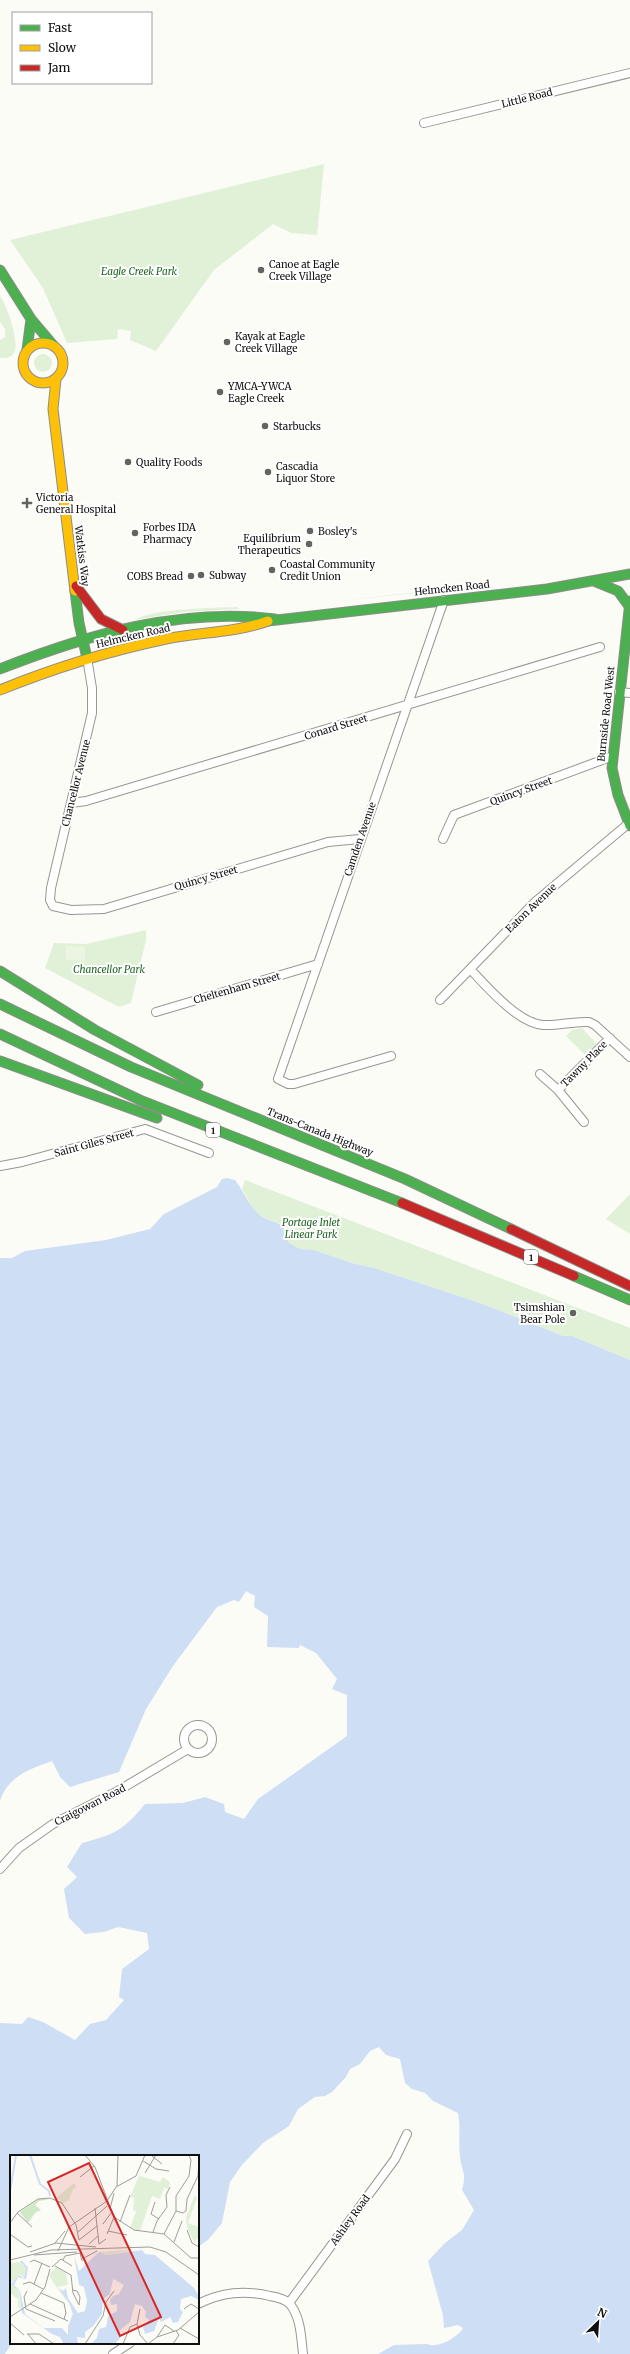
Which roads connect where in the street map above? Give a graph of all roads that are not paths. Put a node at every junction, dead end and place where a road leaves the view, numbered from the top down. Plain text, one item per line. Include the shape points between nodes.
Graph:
1 (630, 73) edge
2 (424, 123) dead end
3 (0, 270) edge
4 (31, 319) junction
5 (53, 345) junction
6 (27, 350) junction
7 (56, 380) junction
8 (42, 384) junction
9 (53, 409) junction
10 (630, 574) edge
11 (74, 582) junction
12 (593, 582) junction
13 (444, 600) junction
14 (630, 601) edge
15 (630, 606) edge
16 (274, 619) junction
17 (125, 630) junction
18 (83, 641) junction
19 (600, 647) dead end
20 (87, 658) junction
21 (0, 669) edge
22 (0, 690) edge
23 (619, 692) junction
24 (630, 693) edge
25 (408, 706) junction
26 (612, 756) junction
27 (71, 804) junction
28 (629, 824) edge
29 (360, 839) junction
30 (443, 839) dead end
31 (53, 906) joint
32 (318, 964) junction
33 (471, 970) junction
34 (0, 971) edge
35 (440, 1000) dead end
36 (0, 1004) edge
37 (156, 1012) dead end
38 (0, 1034) edge
39 (610, 1038) junction
40 (390, 1056) dead end
41 (630, 1057) edge
42 (0, 1062) edge
43 (540, 1074) dead end
44 (558, 1090) junction
45 (584, 1122) dead end
46 (209, 1153) dead end
47 (0, 1166) edge
48 (376, 1166) junction
49 (432, 1215) junction
50 (630, 1286) edge
51 (630, 1300) edge
52 (188, 1749) dead end
53 (0, 1869) edge
54 (407, 2134) dead end
55 (289, 2303) junction
56 (199, 2304) edge
57 (128, 2344) edge
58 (113, 2354) edge
59 (303, 2354) edge

1 - 2 street, Little Road
3 - 4 main road
4 - 5 main road
4 - 6 main road
5 - 6 main road via 39,343
5 - 7 main road via 59,350 64,365
6 - 8 main road via 23,361 27,376
7 - 8 main road
7 - 9 main road, Watkiss Way
8 - 9 main road, Watkiss Way
9 - 11 main road, Watkiss Way
10 - 12 main road, Helmcken Road
11 - 17 main road via 90,608 101,619 115,628
11 - 18 main road, Watkiss Way
12 - 13 main road, Helmcken Road
12 - 15 main road via 618,591
13 - 16 main road, Helmcken Road
13 - 25 street, Camden Avenue
14 - 15 main road, Burnside Road West
15 - 23 main road, Burnside Road West
16 - 17 main road, Helmcken Road via 255,614 171,620
16 - 20 main road, Helmcken Road via 255,627 188,635
17 - 18 main road, Helmcken Road
18 - 20 main road, Watkiss Way
18 - 21 main road, Helmcken Road
19 - 25 street, Conard Street
20 - 22 main road, Helmcken Road
20 - 27 street, Chancellor Avenue via 92,688 92,713
23 - 24 street
23 - 26 main road, Burnside Road West
25 - 27 street, Conard Street
25 - 29 street, Camden Avenue
26 - 28 main road, Burnside Road West via 613,778
26 - 30 street, Quincy Street via 454,815
27 - 31 street, Chancellor Avenue via 51,888 50,900
28 - 33 street, Eaton Avenue via 535,902
29 - 31 street, Quincy Street via 328,842 104,908 77,910
29 - 32 street, Camden Avenue
32 - 37 street, Cheltenham Street
32 - 40 street, Camden Avenue via 278,1079 294,1084
33 - 35 street, Eaton Avenue
33 - 39 street via 494,994 533,1022 552,1025 589,1022 595,1024
34 - 48 main road via 167,1070 226,1098 328,1138
36 - 48 main road, Trans-Canada Highway / 1 via 131,1067
38 - 49 main road, 1 via 147,1103
39 - 41 street
39 - 44 street, Tawny Place
42 - 49 main road via 238,1147 395,1208
43 - 44 street, Tawny Place
44 - 45 street, Tawny Place
46 - 47 street, Saint Giles Street via 145,1129
48 - 50 main road, Trans-Canada Highway / 1
49 - 51 main road, 1
52 - 53 street, Craigowan Road via 116,1792 53,1824 19,1848
54 - 55 street, Ashley Road via 395,2159
55 - 56 street via 277,2298 243,2292 227,2293
55 - 59 street via 301,2329
57 - 58 street

